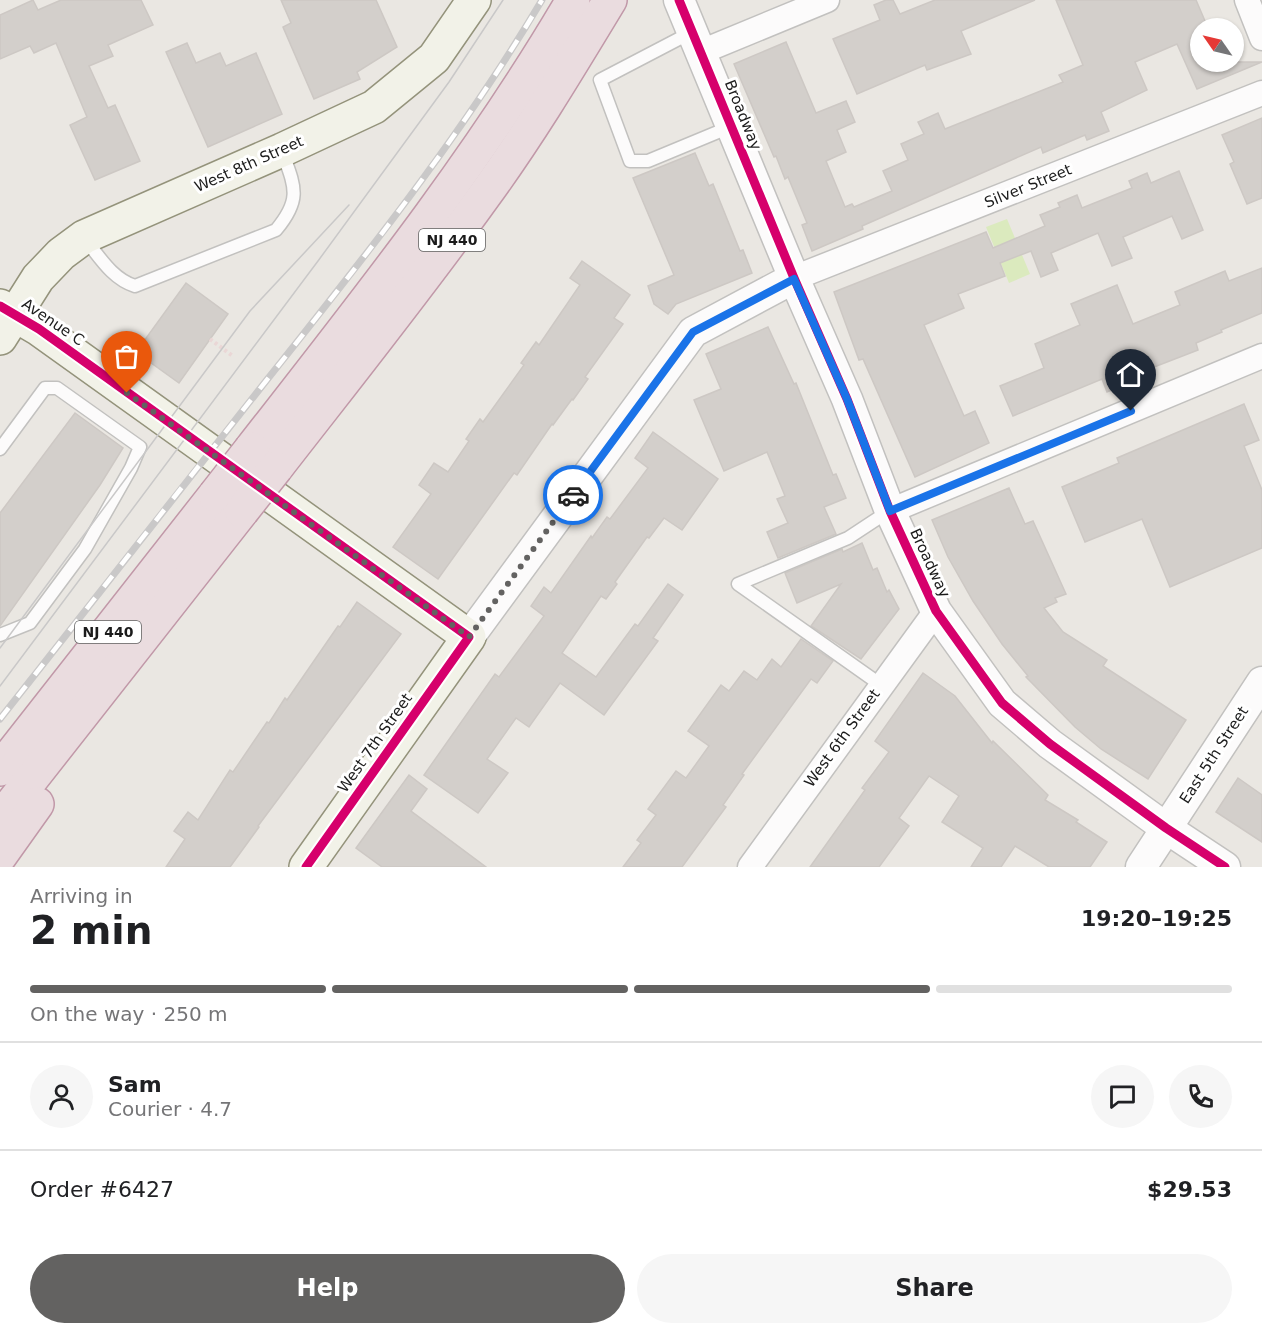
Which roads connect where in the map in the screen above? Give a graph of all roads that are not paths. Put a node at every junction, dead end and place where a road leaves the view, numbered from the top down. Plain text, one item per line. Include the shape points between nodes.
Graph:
1 (474, 0) edge
2 (573, 0) edge
3 (610, 0) edge
4 (679, 0) edge
5 (827, 0) edge
6 (1247, 0) edge
7 (1262, 38) edge
8 (696, 42) junction
9 (1262, 93) edge
10 (732, 127) junction
11 (282, 150) junction
12 (84, 237) junction
13 (794, 279) junction
14 (5, 319) edge
15 (1262, 356) edge
16 (0, 449) edge
17 (264, 458) junction
18 (229, 503) junction
19 (890, 511) junction
20 (936, 611) junction
21 (0, 635) edge
22 (469, 637) junction
23 (138, 642) junction
24 (1262, 682) edge
25 (881, 685) junction
26 (0, 769) edge
27 (0, 819) edge
28 (1166, 828) junction
29 (0, 856) edge
30 (306, 867) edge
31 (750, 867) edge
32 (1142, 867) edge
33 (1225, 867) edge

1 - 11 main road, West 8th Street via 434,58 374,107
2 - 17 highway, NJ 440 via 521,85
3 - 17 highway, NJ 440 via 485,195 392,320
4 - 8 street, Broadway
5 - 8 street
6 - 7 street
8 - 10 street, Broadway
8 - 10 lane via 600,80 630,161 648,161
9 - 13 street, Silver Street
10 - 13 street, Broadway
11 - 12 main road, West 8th Street
11 - 12 lane via 293,186 293,202 290,214 276,230 135,286 116,276
12 - 14 main road, West 8th Street via 61,254
13 - 19 street, Broadway via 847,399
13 - 22 street, West 7th Street via 693,332
14 - 22 main road, Avenue C
15 - 19 street
16 - 21 lane via 45,388 57,388 140,447 85,549 30,622
17 - 18 highway, NJ 440, bridge
18 - 23 highway, NJ 440
18 - 26 highway, NJ 440
19 - 20 street, Broadway
19 - 25 lane via 848,538 738,584
20 - 25 street, West 6th Street
20 - 28 street, Broadway via 1002,703 1050,744
22 - 30 main road, West 7th Street
23 - 27 highway, NJ 440
23 - 29 highway via 66,763
24 - 28 street, East 5th Street
25 - 31 street, West 6th Street
28 - 32 street, East 5th Street
28 - 33 street, Broadway

